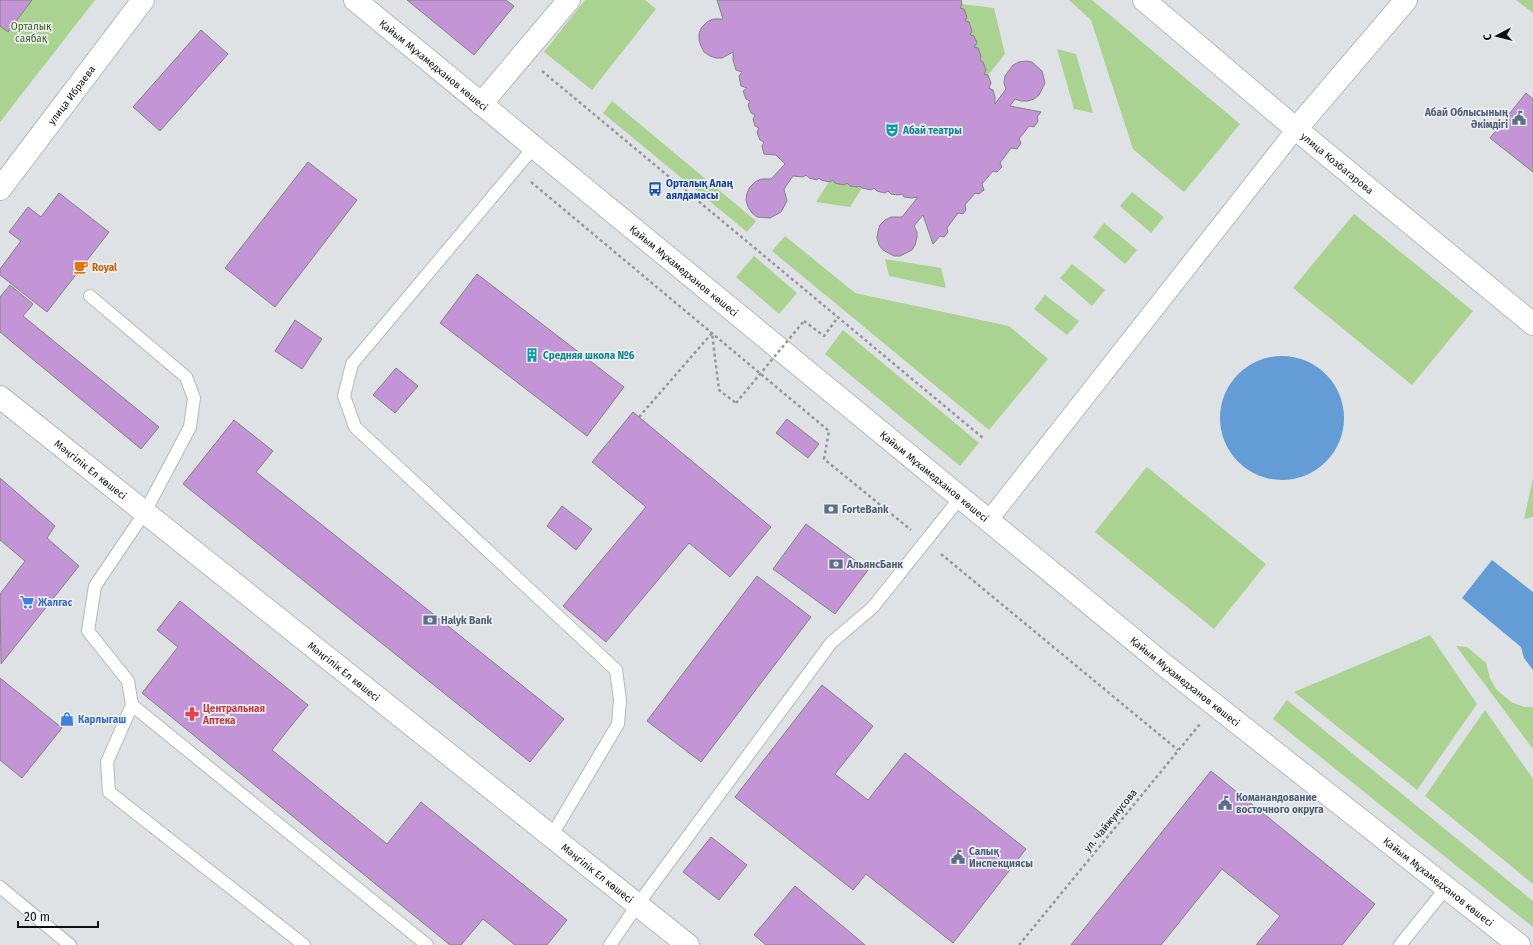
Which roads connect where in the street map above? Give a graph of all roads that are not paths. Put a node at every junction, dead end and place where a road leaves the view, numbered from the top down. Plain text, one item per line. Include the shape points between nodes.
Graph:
1 (143, 0) edge
2 (355, 0) edge
3 (568, 0) edge
4 (1144, 0) edge
5 (1406, 0) edge
6 (481, 104) junction
7 (1296, 130) junction
8 (534, 147) junction
9 (0, 189) edge
10 (90, 296) dead end
11 (1533, 324) edge
12 (0, 397) edge
13 (960, 498) junction
14 (145, 512) junction
15 (988, 521) junction
16 (132, 705) junction
17 (552, 835) junction
18 (0, 887) edge
19 (1446, 888) junction
20 (638, 904) junction
21 (302, 944) edge
22 (70, 945) edge
23 (427, 945) edge
24 (610, 945) edge
25 (688, 945) edge
26 (1400, 945) edge
27 (1519, 945) edge

1 - 9 street, улица Ибраева
2 - 6 street, Қайым Мұхамедханов көшесі
3 - 6 street
4 - 7 street, улица Козбагарова
5 - 7 street
6 - 8 street, Қайым Мұхамедханов көшесі
7 - 11 street, улица Козбагарова
7 - 15 street
8 - 13 street, Қайым Мұхамедханов көшесі
8 - 17 lane via 352,364 344,396 355,427 616,670 620,700 618,724
10 - 14 lane via 186,377 194,398 190,428
12 - 14 street, Мәңгілік Ел көшесі
13 - 15 street, Қайым Мұхамедханов көшесі
13 - 20 lane via 873,608 831,643
14 - 16 lane via 95,586 88,631 128,681
14 - 17 street, Мәңгілік Ел көшесі
15 - 19 street, Қайым Мұхамедханов көшесі via 1215,706
16 - 21 lane via 107,762 109,792
16 - 23 lane
17 - 20 street, Мәңгілік Ел көшесі
18 - 22 lane
19 - 26 lane
19 - 27 street, Қайым Мұхамедханов көшесі
20 - 24 lane
20 - 25 street, Мәңгілік Ел көшесі

